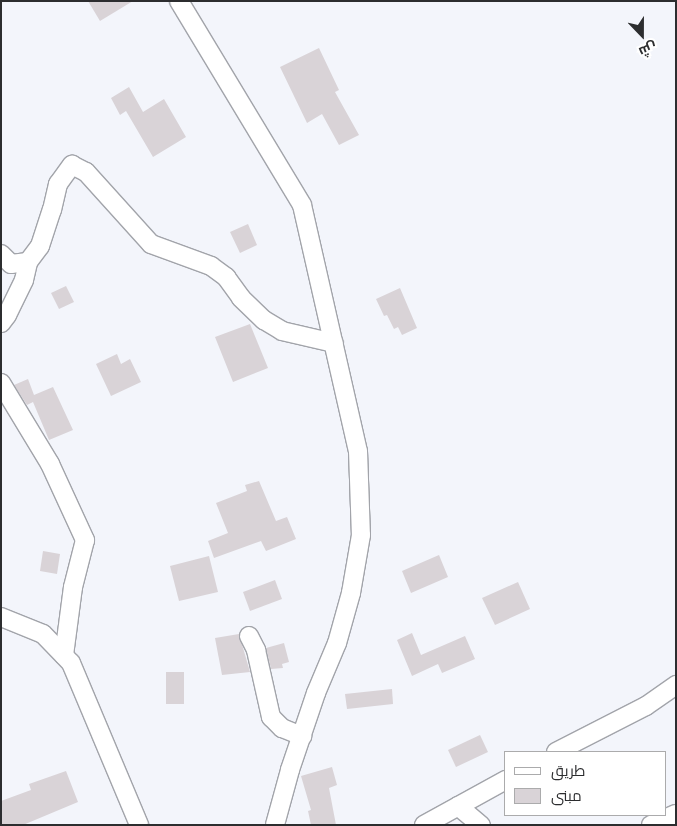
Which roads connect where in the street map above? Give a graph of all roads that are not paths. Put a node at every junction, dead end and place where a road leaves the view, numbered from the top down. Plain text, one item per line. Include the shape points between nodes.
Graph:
1 (179, 1) edge
2 (1, 254) edge
3 (28, 262) junction
4 (1, 323) edge
5 (334, 343) junction
6 (1, 384) edge
7 (1, 617) edge
8 (249, 636) dead end
9 (64, 655) junction
10 (676, 685) edge
11 (302, 736) junction
12 (558, 751) edge
13 (504, 781) edge
14 (458, 806) junction
15 (676, 814) edge
16 (139, 825) edge
17 (275, 825) edge
18 (424, 825) edge
19 (481, 825) edge
20 (651, 825) edge

1 - 5 street via 302,205
2 - 3 street via 11,264
3 - 4 street via 24,280
3 - 5 street via 40,246 58,184 72,165 86,172 151,244 211,266 226,277 241,298 264,320 282,331
5 - 11 street via 358,451 361,535 351,594 337,643
6 - 9 street via 50,464 84,540 73,587
7 - 9 street via 43,634
8 - 11 street via 256,650 271,717 282,728
9 - 16 street via 81,682
10 - 12 street via 646,706
11 - 17 street
13 - 14 street
14 - 18 street
14 - 19 street
15 - 20 street

